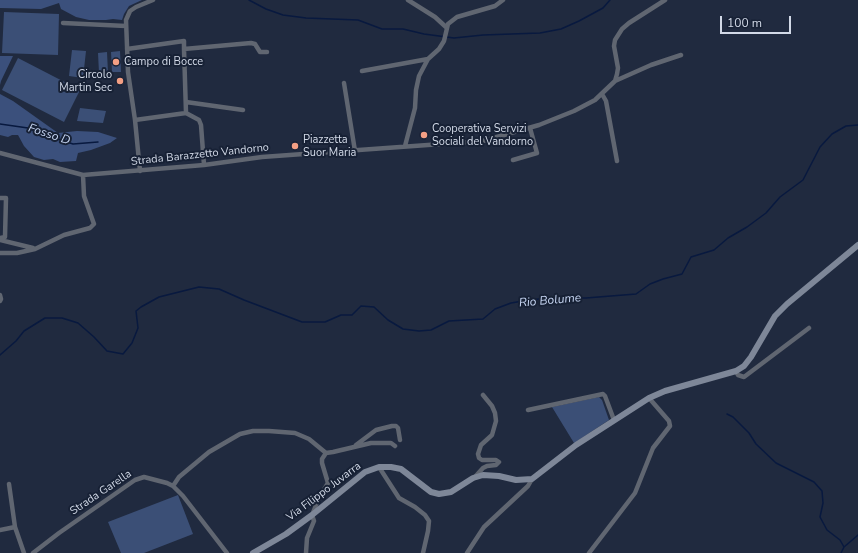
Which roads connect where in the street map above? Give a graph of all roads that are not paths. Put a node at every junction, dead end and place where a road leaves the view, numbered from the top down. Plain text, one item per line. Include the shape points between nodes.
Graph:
1 (153, 0) edge
2 (408, 0) edge
3 (503, 0) edge
4 (665, 0) edge
5 (63, 23) dead end
6 (126, 26) junction
7 (446, 30) junction
8 (127, 49) junction
9 (184, 49) junction
10 (267, 52) dead end
11 (681, 55) dead end
12 (428, 59) junction
13 (362, 71) dead end
14 (615, 81) junction
15 (344, 83) dead end
16 (602, 94) junction
17 (186, 102) junction
18 (243, 110) dead end
19 (186, 113) junction
20 (135, 120) junction
21 (530, 128) junction
22 (405, 146) junction
23 (355, 151) junction
24 (0, 153) edge
25 (513, 160) dead end
26 (617, 161) dead end
27 (204, 165) junction
28 (140, 171) junction
29 (83, 176) junction
30 (0, 198) edge
31 (0, 239) edge
32 (858, 245) edge
33 (36, 248) junction
34 (0, 253) edge
35 (0, 295) edge
36 (0, 301) edge
37 (809, 328) dead end
38 (736, 371) junction
39 (483, 396) dead end
40 (649, 398) junction
41 (528, 410) dead end
42 (614, 420) junction
43 (400, 440) dead end
44 (395, 446) dead end
45 (349, 448) junction
46 (326, 453) junction
47 (379, 467) junction
48 (474, 478) junction
49 (532, 479) junction
50 (9, 484) dead end
51 (173, 486) junction
52 (312, 515) junction
53 (15, 527) junction
54 (0, 530) edge
55 (24, 553) edge
56 (33, 553) edge
57 (227, 553) edge
58 (253, 553) edge
59 (306, 553) edge
60 (423, 553) edge
61 (467, 553) edge
62 (589, 553) edge

1 - 6 street via 130,11
2 - 7 street via 435,17
3 - 7 street via 495,6 457,17 448,24
4 - 14 street via 629,23 619,33 614,46 618,68
5 - 6 street
6 - 8 street
7 - 12 street via 444,41
8 - 9 street via 184,41
8 - 20 street
9 - 10 street via 251,43 255,44 260,52
9 - 17 street
11 - 14 street
12 - 13 street
12 - 22 street via 417,82 415,108
14 - 16 street, Strada Barazzetto Vandorno
15 - 23 street
16 - 21 street, Strada Barazzetto Vandorno via 574,111
16 - 26 street via 606,101
17 - 18 street
17 - 19 street
19 - 20 street
19 - 27 street via 198,120 200,125
20 - 28 street
21 - 22 street, Strada Barazzetto Vandorno via 475,142
21 - 25 street via 537,153
22 - 23 street, Strada Barazzetto Vandorno
23 - 27 street, Strada Barazzetto Vandorno via 262,157
24 - 29 street, Strada Barazzetto Vandorno
27 - 28 street, Strada Barazzetto Vandorno
28 - 29 street, Strada Barazzetto Vandorno
29 - 33 street via 84,196 94,224 90,228 64,235
30 - 31 street via 6,198 5,237
31 - 33 street
32 - 38 main road via 775,316 751,357
33 - 34 street via 18,253
35 - 36 street
37 - 38 street via 744,377
38 - 40 main road
39 - 48 street, Via Filippo Juvarra via 492,406 496,421 492,435 479,449 478,454 482,460 499,462 482,468
40 - 42 main road
40 - 62 street via 669,421 670,426 653,448 635,493
41 - 42 street via 603,394
42 - 49 main road
43 - 45 street via 398,428 392,426 376,430
44 - 45 street via 381,442
45 - 46 street
46 - 51 street via 309,439 295,434 253,431 240,434 209,452 184,472
46 - 52 street via 322,463 328,483
47 - 48 main road, Via Filippo Juvarra via 402,469 431,492 439,494 451,492
47 - 52 main road, Via Filippo Juvarra via 365,472
47 - 60 street via 399,498 425,515 428,531
48 - 49 main road, Via Filippo Juvarra via 483,475 516,480
49 - 61 street via 528,486 484,527
50 - 53 street
51 - 56 street, Strada Garella via 144,477 135,480
51 - 57 street, Strada Garella
52 - 58 main road, Via Filippo Juvarra
52 - 59 street via 314,521 307,538
53 - 54 street
53 - 55 street

